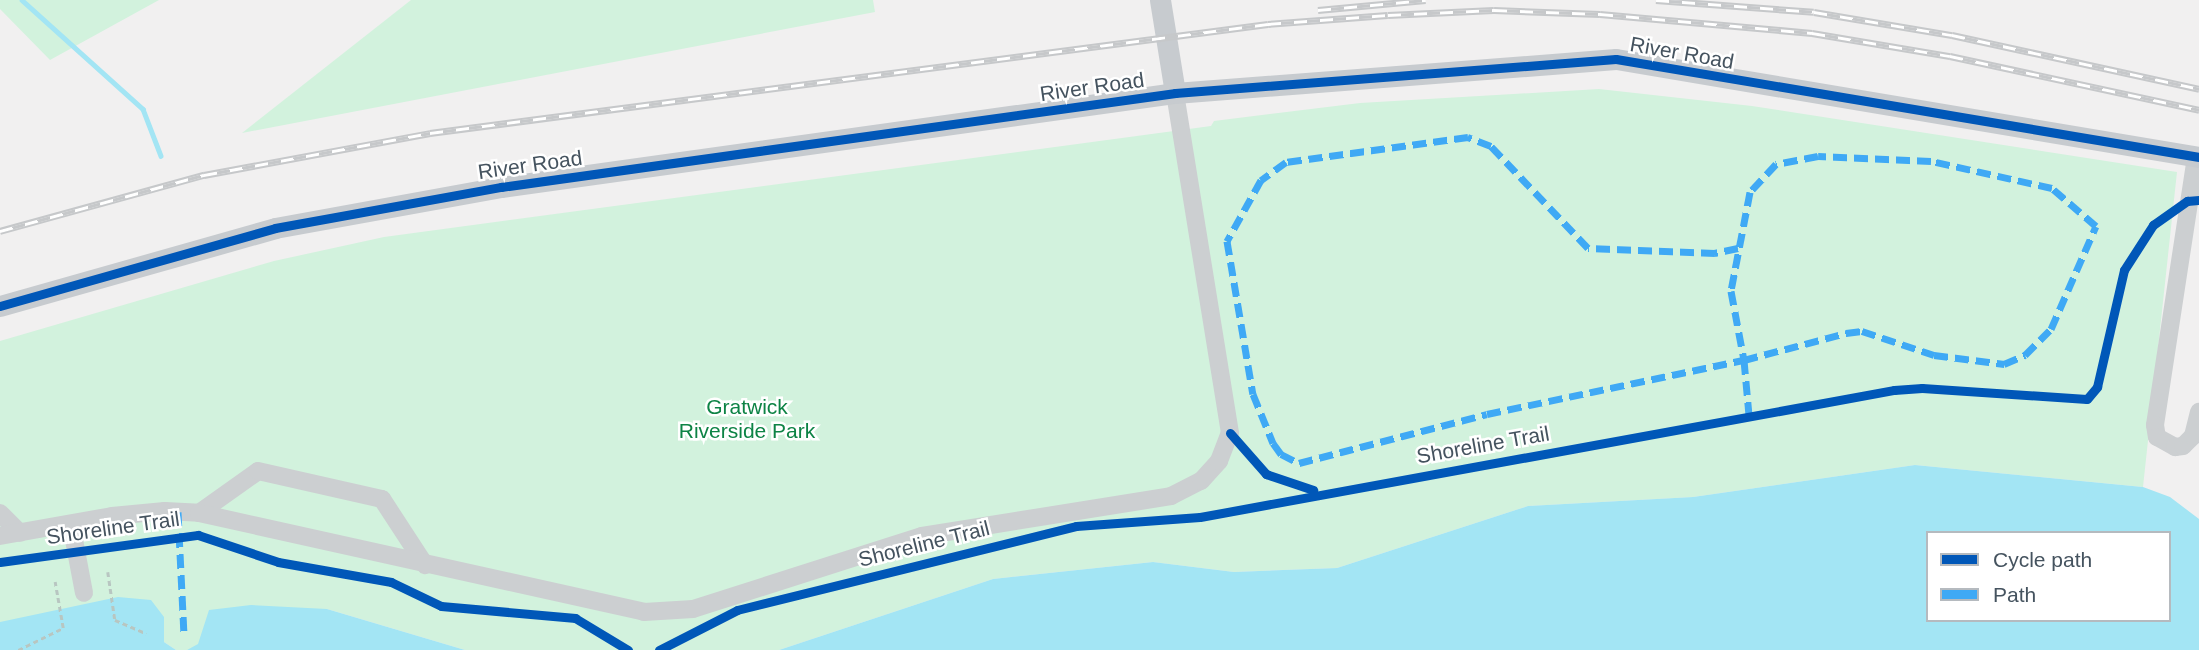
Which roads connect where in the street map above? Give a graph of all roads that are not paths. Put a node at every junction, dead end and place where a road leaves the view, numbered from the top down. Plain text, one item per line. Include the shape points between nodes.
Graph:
1 (1160, 0) edge
2 (1175, 93) junction
3 (2197, 157) edge
4 (2191, 227) edge
5 (0, 306) edge
6 (2198, 418) edge
7 (0, 513) edge
8 (198, 513) junction
9 (71, 524) junction
10 (20, 533) junction
11 (0, 536) edge
12 (425, 565) junction
13 (83, 593) dead end

1 - 2 main road
2 - 3 main road, River Road via 1616,60
2 - 5 main road, River Road via 394,204 275,228
2 - 12 lane via 1230,433 1219,461 1201,481 1171,496 922,536 693,609 645,612
3 - 4 lane
4 - 6 lane via 2155,425 2157,437 2175,447 2183,446
7 - 10 lane
8 - 9 lane via 164,510
8 - 12 lane
8 - 12 lane via 258,471 382,499
9 - 10 lane
9 - 13 lane
10 - 11 lane

